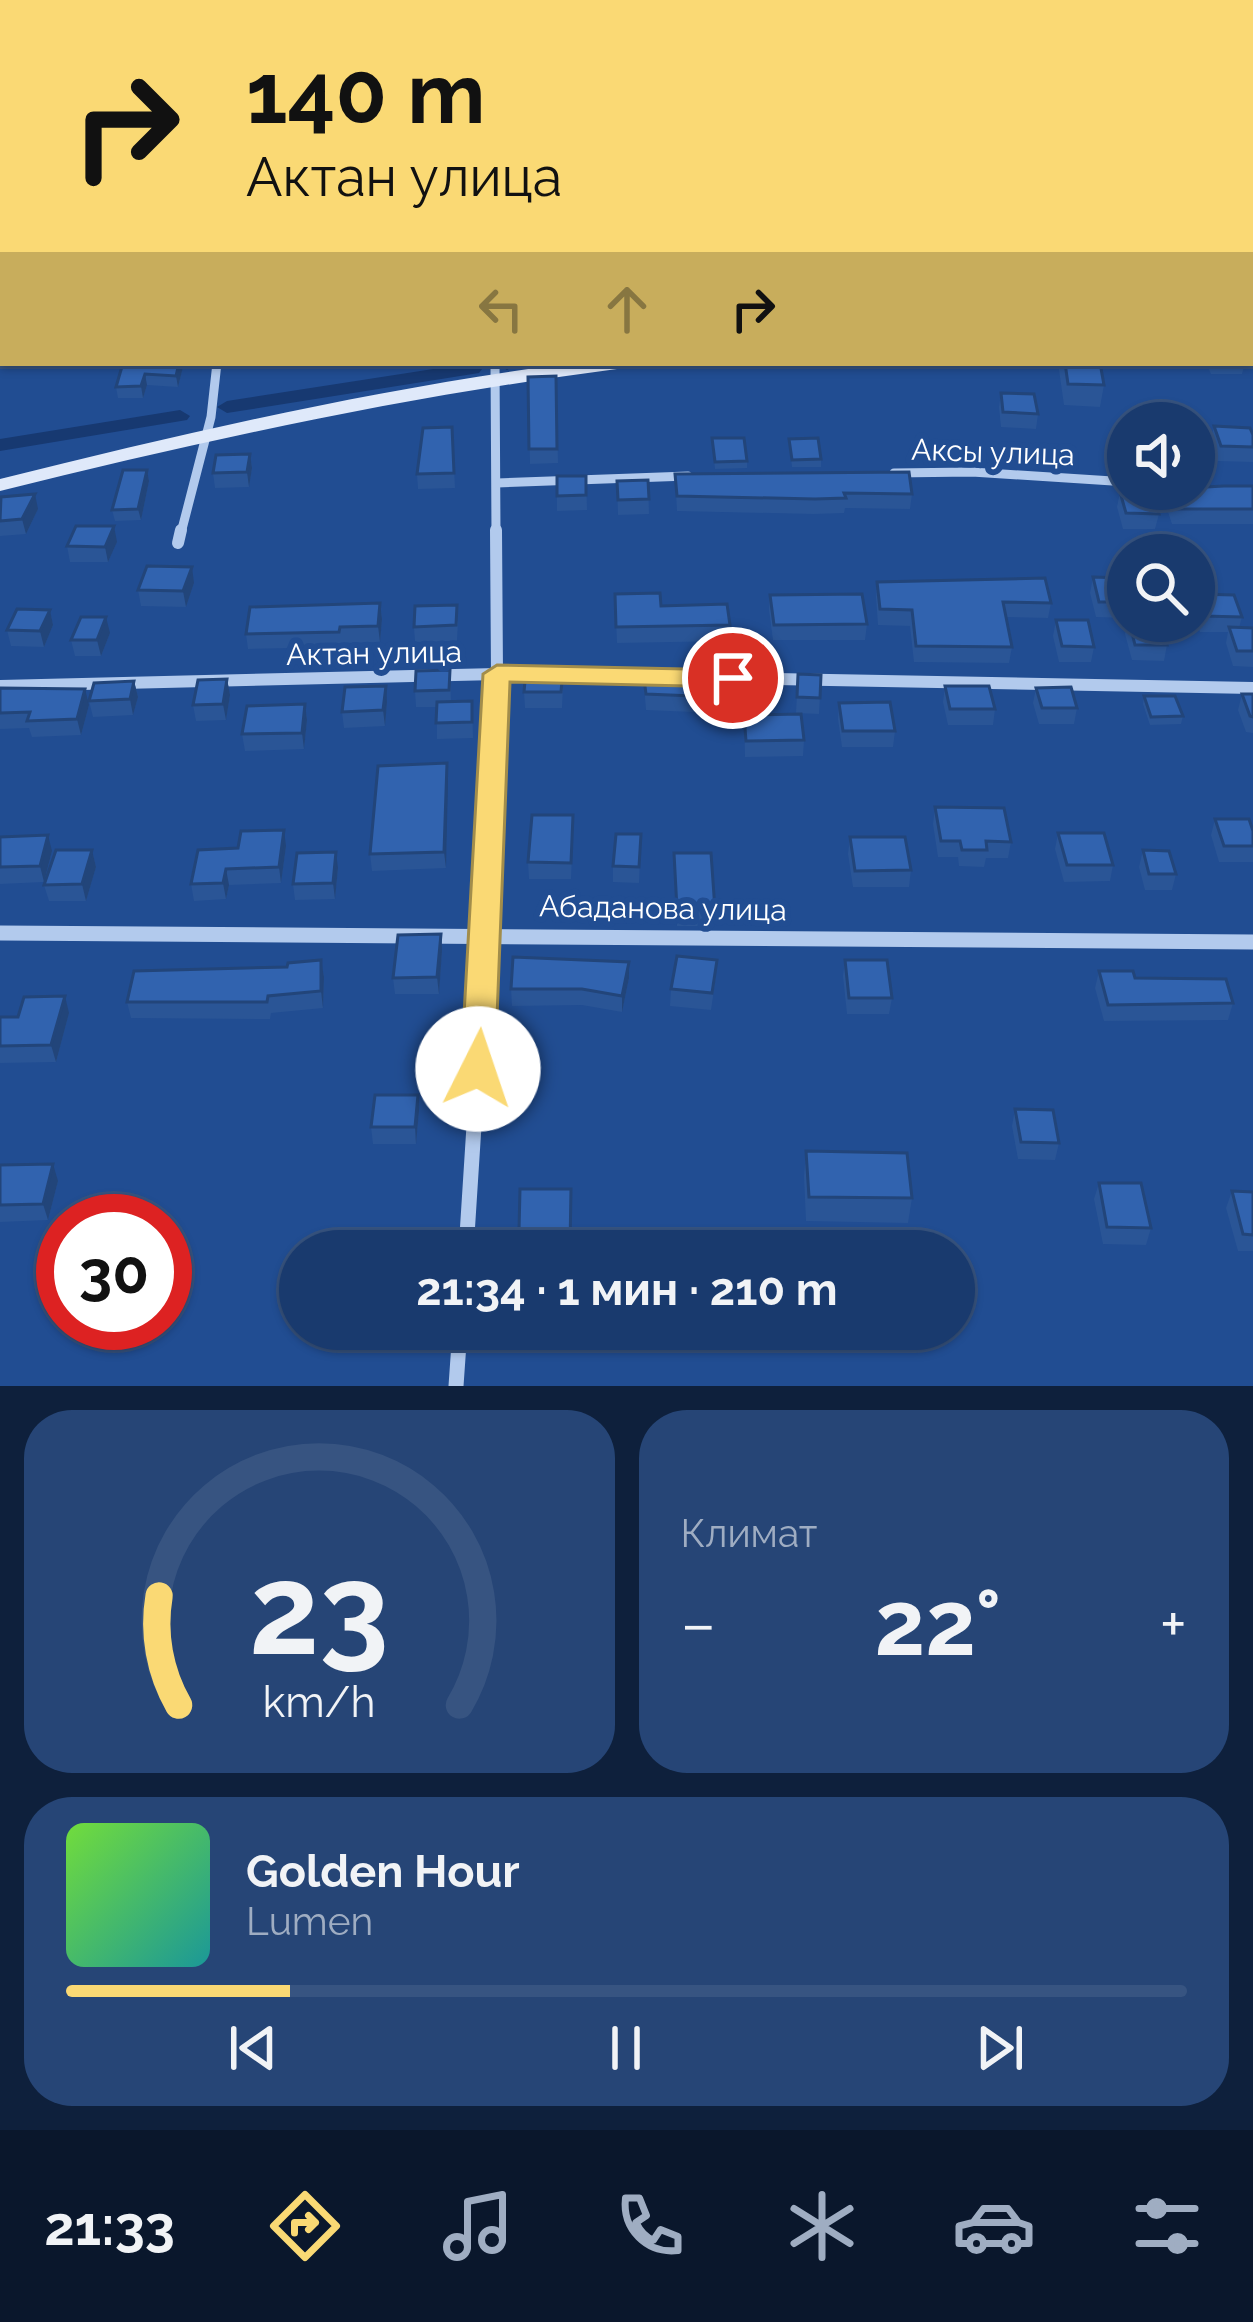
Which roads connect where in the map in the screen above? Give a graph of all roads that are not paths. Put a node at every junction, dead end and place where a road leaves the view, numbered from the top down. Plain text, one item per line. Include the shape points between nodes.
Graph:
1 (217, 366) edge
2 (565, 366) edge
3 (495, 370) edge
4 (203, 436) junction
5 (883, 473) edge
6 (705, 475) edge
7 (1107, 481) edge
8 (497, 483) junction
9 (0, 485) edge
10 (178, 542) dead end
11 (497, 674) junction
12 (686, 677) edge
13 (710, 678) edge
14 (0, 686) edge
15 (1253, 688) edge
16 (0, 933) edge
17 (487, 933) junction
18 (1253, 942) edge
19 (467, 1230) edge
20 (459, 1350) edge
21 (456, 1386) edge

1 - 4 street
2 - 3 street
3 - 4 street
3 - 8 street
4 - 9 street
4 - 10 street
5 - 7 street, Аксы улица
6 - 8 street
8 - 11 street
11 - 12 street, Актан улица
11 - 14 street, Актан улица
11 - 17 street
13 - 15 street
16 - 17 street, Абаданова улица
17 - 18 street, Абаданова улица
17 - 19 street
20 - 21 street

